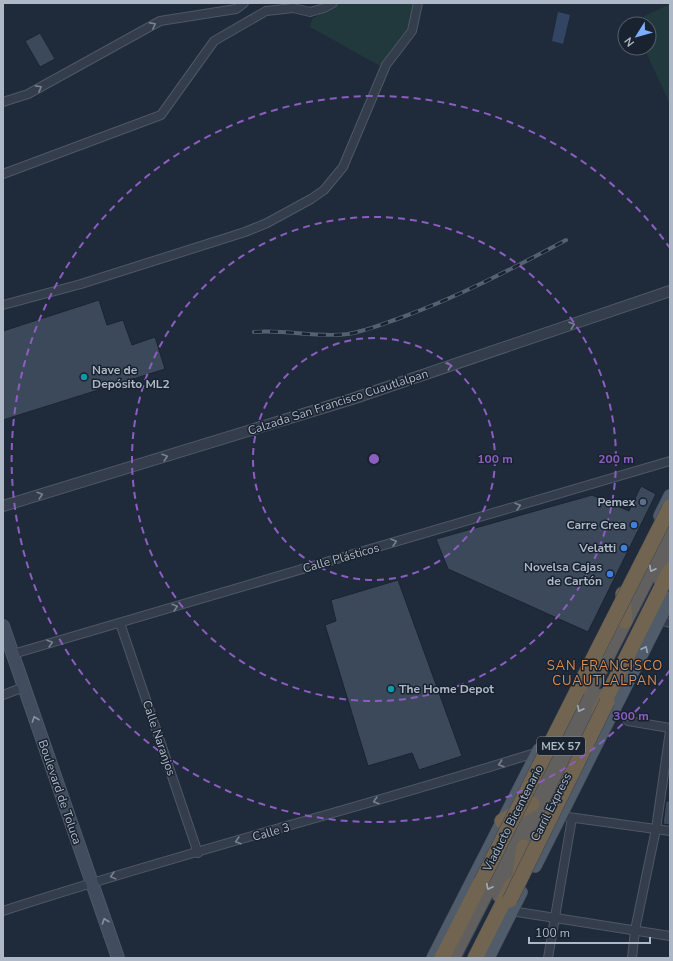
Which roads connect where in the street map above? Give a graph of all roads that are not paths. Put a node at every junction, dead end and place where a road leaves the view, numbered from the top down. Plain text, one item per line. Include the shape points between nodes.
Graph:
1 (244, 3) edge
2 (333, 3) edge
3 (418, 3) edge
4 (3, 102) edge
5 (3, 174) edge
6 (670, 291) edge
7 (3, 305) edge
8 (670, 461) edge
9 (670, 496) edge
10 (3, 506) edge
11 (670, 507) edge
12 (670, 534) edge
13 (670, 559) edge
14 (670, 570) edge
15 (670, 577) edge
16 (622, 591) junction
17 (670, 598) edge
18 (625, 621) junction
19 (665, 622) edge
20 (120, 623) junction
21 (3, 626) edge
22 (13, 654) junction
23 (24, 687) junction
24 (3, 695) edge
25 (628, 721) dead end
26 (670, 729) edge
27 (538, 752) junction
28 (532, 804) junction
29 (566, 816) junction
30 (502, 821) junction
31 (656, 829) junction
32 (670, 831) edge
33 (524, 847) junction
34 (198, 853) junction
35 (92, 882) junction
36 (513, 908) junction
37 (3, 911) edge
38 (554, 918) junction
39 (635, 930) junction
40 (670, 936) edge
41 (118, 958) edge
42 (433, 958) edge
43 (442, 958) edge
44 (453, 958) edge
45 (468, 958) edge
46 (475, 958) edge
47 (481, 958) edge
48 (488, 958) edge
49 (548, 958) edge
50 (632, 958) edge

4 -> 1 street via 28,94 160,21 236,9
2 - 5 street via 310,12 293,8 266,11 214,41 161,115
3 - 7 street via 412,31 386,65 343,167 324,190 267,223 245,232 81,284
10 -> 6 street, Calzada San Francisco Cuautlalpan via 352,399
20 -> 8 street, Calle Plásticos
9 - 16 main road
11 - 43 highway, Viaducto Bicentenario, bridge
12 -> 18 highway, MEX 57
13 - 33 highway, MEX 57
14 - 46 highway, Carril Express
15 - 47 highway, bridge
16 - 18 highway
16 - 27 main road
17 - 19 main road
18 -> 28 highway, MEX 57
29 -> 19 main road
22 -> 20 street, Calle Plásticos
20 - 34 street, Calle Naranjos
21 - 22 main road, Boulevard de Toluca
22 - 23 main road, Boulevard de Toluca
23 - 24 street
35 -> 23 main road, Boulevard de Toluca
25 - 26 street
26 - 31 street
27 - 30 main road
27 -> 34 street, Calle 3
28 - 30 highway
28 -> 44 highway, MEX 57
29 - 31 street
29 - 36 main road
29 - 38 street
30 - 42 main road
31 - 32 street
31 - 39 street
33 - 36 highway
33 - 45 highway, MEX 57
34 -> 35 street, Calle 3
35 - 37 street, Calle 3
41 -> 35 main road, Boulevard de Toluca
36 - 38 street
36 - 48 main road
38 - 39 street
38 - 49 street
39 - 40 street
39 - 50 street

